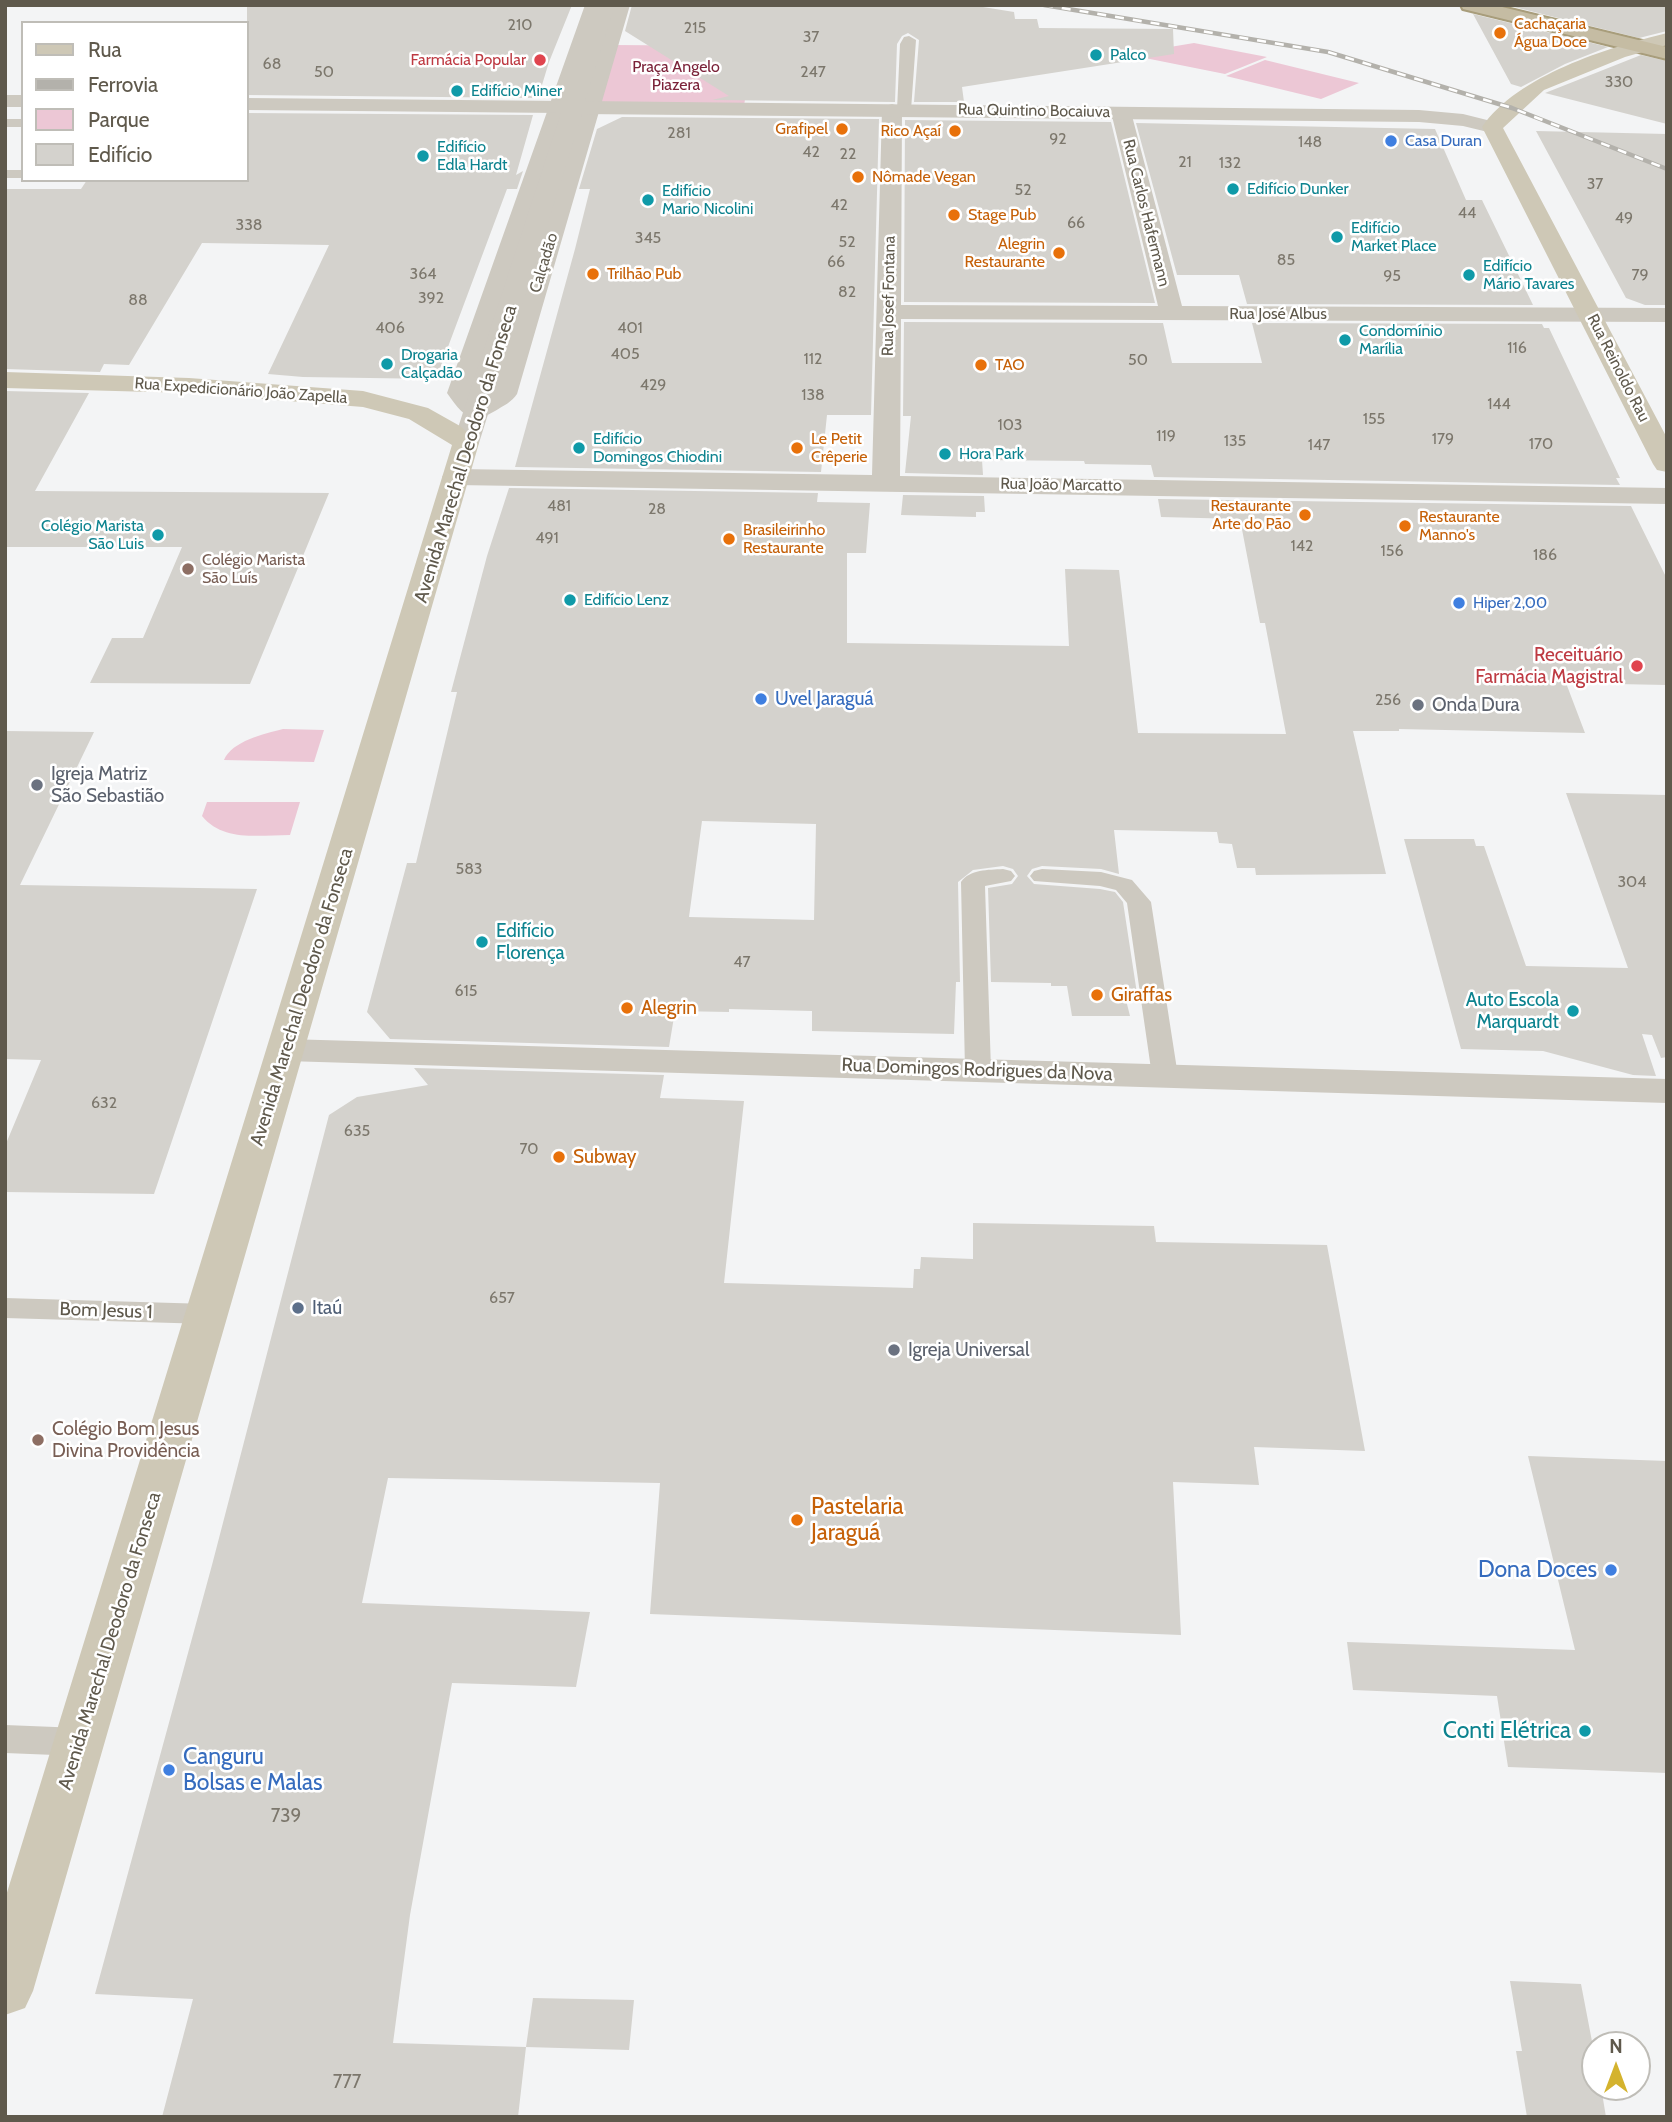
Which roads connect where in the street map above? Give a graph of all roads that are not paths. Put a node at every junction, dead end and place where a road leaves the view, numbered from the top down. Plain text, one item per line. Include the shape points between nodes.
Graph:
1 (594, 5) edge
2 (606, 5) edge
3 (621, 5) edge
4 (1470, 5) edge
5 (1667, 39) edge
6 (909, 40) dead end
7 (1641, 46) junction
8 (1667, 53) edge
9 (248, 104) edge
10 (575, 107) junction
11 (898, 110) junction
12 (1121, 112) junction
13 (1492, 127) junction
14 (889, 312) junction
15 (1172, 314) junction
16 (1591, 315) junction
17 (1667, 315) edge
18 (5, 380) edge
19 (466, 443) junction
20 (1667, 464) edge
21 (886, 482) junction
22 (1667, 496) edge
23 (1003, 876) dead end
24 (1042, 876) dead end
25 (286, 1050) junction
26 (978, 1070) junction
27 (1165, 1076) junction
28 (1667, 1091) edge
29 (5, 1308) edge
30 (208, 1314) junction
31 (5, 1739) edge
32 (80, 1742) junction
33 (5, 1991) edge

1 - 10 street, Calçadão
2 - 10 street
3 - 10 street, Calçadão
4 - 7 highway
5 - 7 main road
6 - 11 lane
7 - 8 highway
7 - 13 main road via 1537,86
9 - 10 street, Rua Quintino Bocaiuva
10 - 11 street, Rua Quintino Bocaiuva
10 - 19 street, Calçadão via 505,394
10 - 19 street, Calçadão via 460,393
11 - 12 street, Rua Quintino Bocaiuva
11 - 14 street, Rua Josef Fontana
12 - 13 street, Rua Quintino Bocaiuva via 1419,116
12 - 15 street, Rua Carlos Hafermann
13 - 16 main road, Rua Reinoldo Rau
14 - 15 street, Rua José Albus
14 - 21 street, Rua Josef Fontana
15 - 16 street, Rua José Albus
16 - 17 street, Rua José Albus
16 - 20 main road, Rua Reinoldo Rau
18 - 19 main road, Rua Expedicionário João Zapella via 198,386 361,399 421,414
19 - 21 street, Rua João Marcatto
19 - 25 main road, Avenida Marechal Deodoro da Fonseca
21 - 22 street, Rua João Marcatto
23 - 26 lane via 974,882
24 - 27 lane via 1124,885 1139,902
25 - 26 street, Rua Domingos Rodrigues da Nova
25 - 30 main road, Avenida Marechal Deodoro da Fonseca
26 - 27 street, Rua Domingos Rodrigues da Nova
27 - 28 street, Rua Domingos Rodrigues da Nova
29 - 30 lane, Bom Jesus 1
30 - 32 main road, Avenida Marechal Deodoro da Fonseca
31 - 32 lane
32 - 33 main road, Avenida Marechal Deodoro da Fonseca

